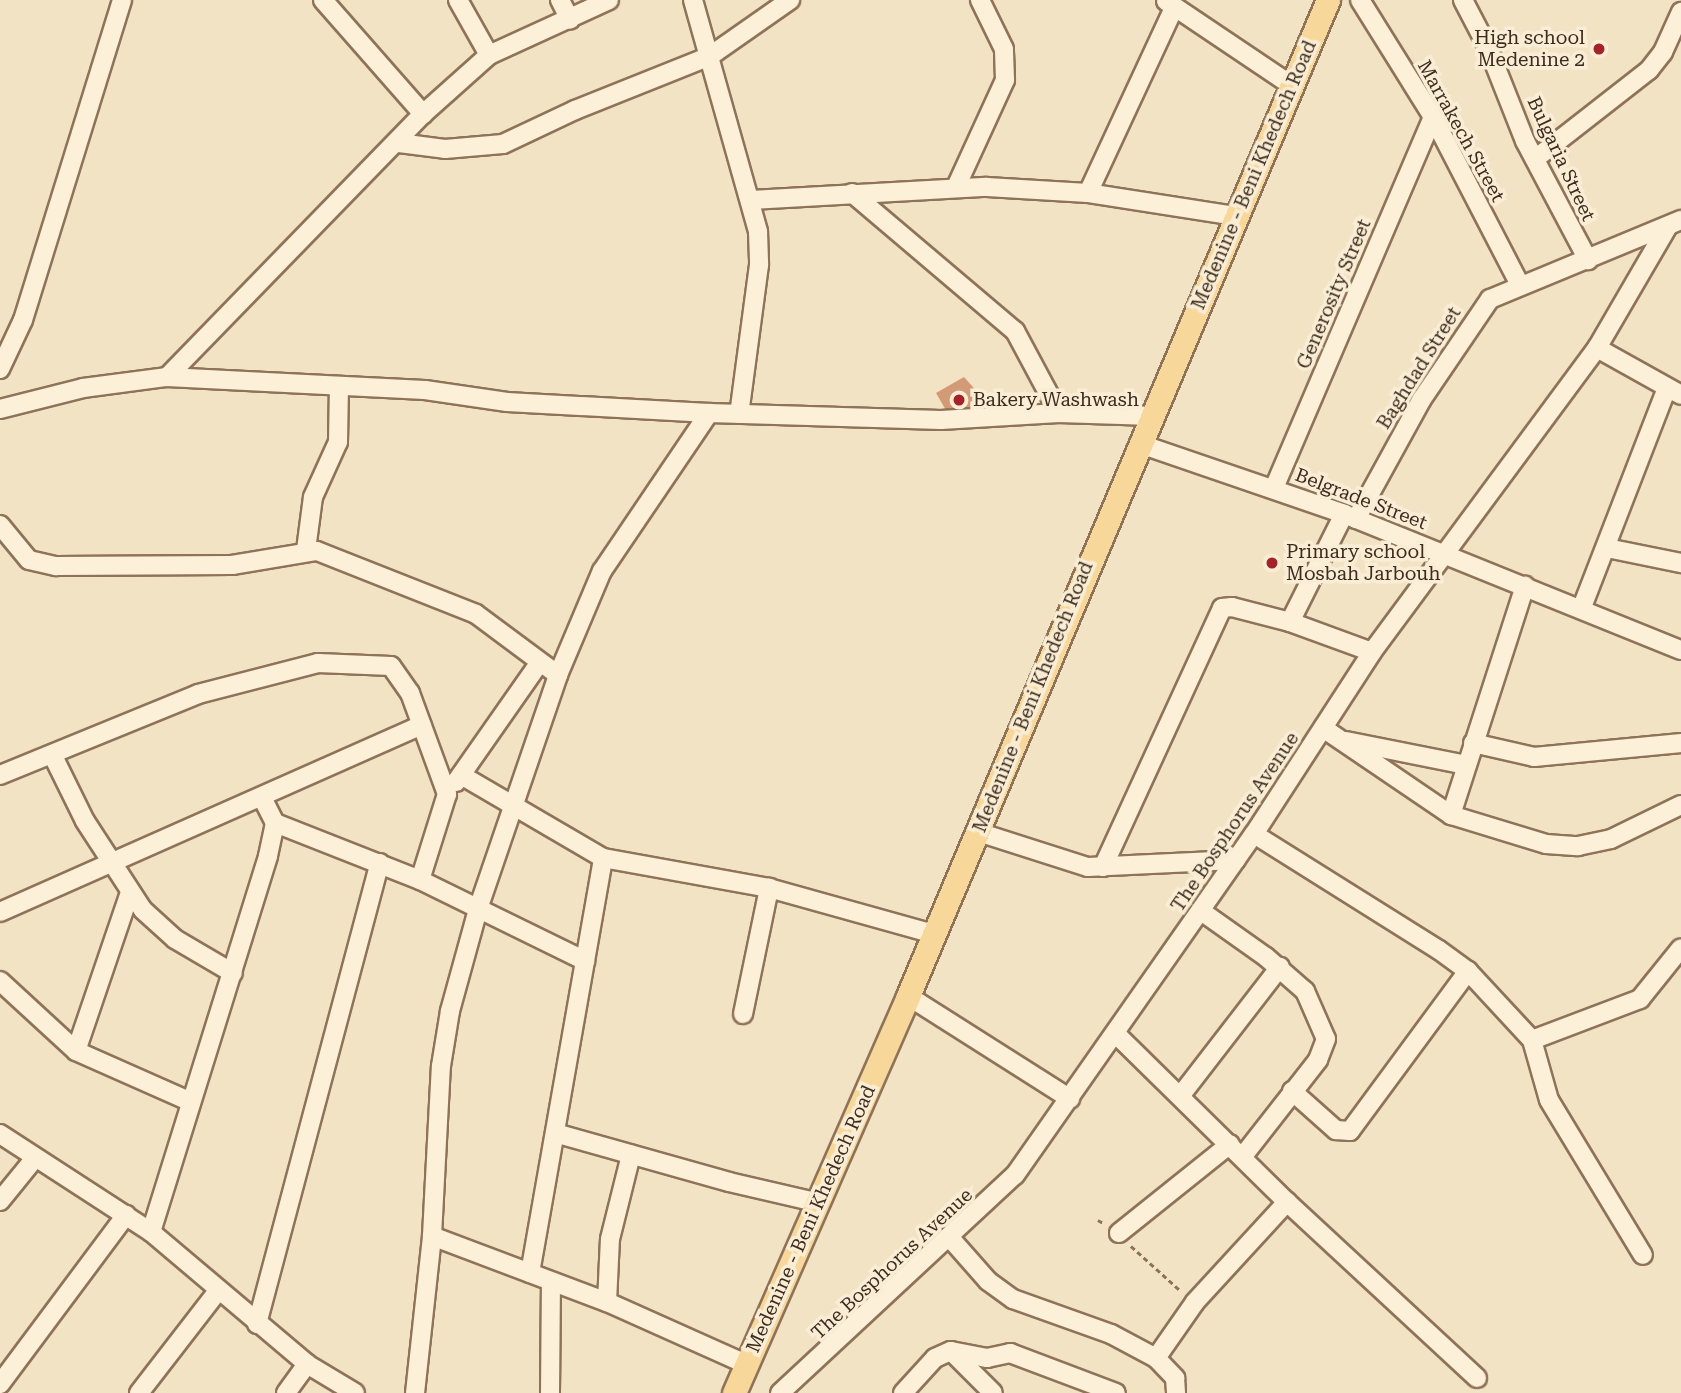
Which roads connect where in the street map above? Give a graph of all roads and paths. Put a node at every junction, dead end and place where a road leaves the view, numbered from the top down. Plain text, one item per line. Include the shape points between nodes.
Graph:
1 (122, 0) edge
2 (323, 0) edge
3 (458, 0) edge
4 (560, 0) edge
5 (609, 0) edge
6 (693, 0) edge
7 (790, 0) edge
8 (980, 0) edge
9 (1328, 0) edge
10 (1360, 0) edge
11 (1463, 0) edge
12 (1170, 4) edge
13 (1681, 12) edge
14 (570, 20) junction
15 (489, 55) junction
16 (710, 56) junction
17 (1291, 85) junction
18 (423, 114) junction
19 (1433, 117) junction
20 (399, 143) junction
21 (1535, 159) junction
22 (956, 187) junction
23 (852, 193) junction
24 (1088, 193) junction
25 (751, 200) junction
26 (1235, 216) junction
27 (1675, 223) edge
28 (1588, 260) junction
29 (1520, 285) junction
30 (1597, 348) junction
31 (0, 369) edge
32 (167, 377) junction
33 (339, 386) junction
34 (1674, 392) edge
35 (0, 410) edge
36 (709, 413) junction
37 (1059, 413) junction
38 (739, 414) junction
39 (1152, 416) junction
40 (1140, 444) junction
41 (1274, 488) junction
42 (1350, 516) junction
43 (0, 524) edge
44 (1607, 548) junction
45 (306, 550) junction
46 (1447, 555) junction
47 (1681, 564) edge
48 (1525, 586) junction
49 (1581, 607) junction
50 (1290, 622) junction
51 (1681, 650) edge
52 (1372, 652) junction
53 (540, 662) junction
54 (558, 675) junction
55 (421, 725) junction
56 (1324, 728) junction
57 (1341, 740) junction
58 (1473, 743) junction
59 (1681, 743) edge
60 (53, 756) junction
61 (1466, 765) junction
62 (0, 775) edge
63 (461, 775) junction
64 (447, 794) junction
65 (262, 797) junction
66 (1681, 806) edge
67 (515, 808) junction
68 (1451, 815) junction
69 (275, 823) junction
70 (978, 832) junction
71 (1254, 834) junction
72 (603, 858) junction
73 (111, 860) junction
74 (1236, 860) junction
75 (380, 863) junction
76 (1103, 867) junction
77 (420, 880) junction
78 (769, 888) junction
79 (130, 892) junction
80 (478, 909) junction
81 (1201, 911) junction
82 (0, 912) edge
83 (933, 934) junction
84 (1681, 948) edge
85 (586, 961) junction
86 (1280, 967) junction
87 (1468, 971) junction
88 (233, 973) junction
89 (0, 981) edge
90 (908, 996) junction
91 (743, 1014) dead end
92 (1117, 1035) junction
93 (1532, 1040) junction
94 (76, 1052) junction
95 (1292, 1091) junction
96 (1181, 1095) junction
97 (1070, 1099) junction
98 (191, 1102) junction
99 (555, 1133) junction
100 (0, 1134) edge
101 (1236, 1150) junction
102 (631, 1155) junction
103 (35, 1158) junction
104 (0, 1201) edge
105 (820, 1202) junction
106 (1287, 1202) junction
107 (126, 1215) junction
108 (1098, 1220) dead end
109 (150, 1232) junction
110 (1119, 1233) junction
111 (432, 1236) junction
112 (951, 1239) junction
113 (1643, 1255) dead end
114 (530, 1273) junction
115 (551, 1282) junction
116 (217, 1292) junction
117 (607, 1302) junction
118 (1195, 1302) junction
119 (257, 1324) junction
120 (951, 1351) junction
121 (1156, 1358) junction
122 (307, 1364) junction
123 (748, 1365) junction
124 (1477, 1378) dead end
125 (0, 1384) edge
126 (139, 1393) edge
127 (286, 1393) edge
128 (355, 1393) edge
129 (415, 1393) edge
130 (550, 1393) edge
131 (734, 1393) edge
132 (780, 1393) edge
133 (903, 1393) edge
134 (993, 1393) edge
135 (1116, 1393) edge
136 (1176, 1393) edge

1 - 31 street via 23,320
2 - 18 street
3 - 15 street
4 - 14 street
5 - 14 street
6 - 16 street
7 - 16 street
8 - 22 street via 1004,49 1005,79
9 - 17 main road, Medenine - Beni Khedech Road
10 - 19 street, Marrakech Street
11 - 21 street, Bulgaria Street
12 - 17 street
12 - 24 street
13 - 21 street via 1663,52 1649,70
14 - 15 street
15 - 18 street
16 - 20 street via 503,144 445,149
16 - 25 street
17 - 26 main road, Medenine - Beni Khedech Road
18 - 20 street
19 - 29 street, Marrakech Street
19 - 41 street, Generosity Street
20 - 32 street
21 - 28 street, Bulgaria Street
22 - 23 street
22 - 24 street
23 - 25 street
23 - 37 street via 1015,331
24 - 26 street
25 - 38 street via 759,265
26 - 39 main road, Medenine - Beni Khedech Road
27 - 28 street, Baghdad Street
27 - 30 street, The Bosphorus Avenue
28 - 29 street, Baghdad Street
29 - 42 street, Baghdad Street via 1490,299 1462,336
30 - 34 street
30 - 46 street, The Bosphorus Avenue
32 - 33 street
32 - 35 street via 83,388
33 - 36 street
33 - 45 street via 338,442 313,497
34 - 44 street
36 - 38 street
36 - 54 street via 618,541
37 - 38 street via 941,420
37 - 39 street
39 - 40 main road, Medenine - Beni Khedech Road
40 - 41 street, Belgrade Street
40 - 70 main road, Medenine - Beni Khedech Road
41 - 42 street, Belgrade Street
42 - 46 street, Belgrade Street
42 - 50 street, Baghdad Street
43 - 45 street via 29,560 56,566 232,565
44 - 47 street
44 - 49 street
45 - 53 street via 467,610
46 - 48 street, Belgrade Street
46 - 52 street, The Bosphorus Avenue
48 - 49 street, Belgrade Street
48 - 58 street
49 - 51 street, Belgrade Street
50 - 52 street
50 - 76 street via 1232,607 1218,612
52 - 56 street, The Bosphorus Avenue
53 - 54 street
53 - 63 street
54 - 67 street
55 - 60 street via 395,668 332,661 198,694
55 - 64 street
55 - 65 street
56 - 57 street
56 - 71 street, The Bosphorus Avenue
57 - 61 street
57 - 68 street
58 - 59 street via 1534,757
58 - 61 street
60 - 62 street
60 - 73 street
61 - 68 street
63 - 64 street
63 - 67 street
64 - 77 street
65 - 69 street
65 - 73 street
66 - 68 street via 1611,839 1578,846 1511,835
67 - 72 street
67 - 80 street
69 - 75 street
69 - 88 street
70 - 76 street via 1078,865
70 - 83 main road, Medenine - Beni Khedech Road
71 - 74 street, The Bosphorus Avenue
71 - 87 street
72 - 78 street
72 - 85 street
73 - 79 street
73 - 82 street
74 - 76 street
74 - 81 street, The Bosphorus Avenue
75 - 77 street
75 - 119 street
77 - 80 street
78 - 83 street
78 - 91 street
79 - 88 street via 175,939
79 - 94 street
80 - 85 street
80 - 111 street via 450,1011 441,1066
81 - 86 street
81 - 92 street, The Bosphorus Avenue
83 - 90 main road, Medenine - Beni Khedech Road
84 - 93 street via 1640,999
85 - 99 street
86 - 95 street via 1311,998 1326,1039 1318,1060
86 - 96 street
87 - 93 street
87 - 95 street via 1350,1131 1336,1130
88 - 98 street
89 - 94 street
90 - 97 street
90 - 105 main road, Medenine - Beni Khedech Road
92 - 96 street
92 - 97 street, The Bosphorus Avenue
93 - 113 street via 1549,1101
94 - 98 street
95 - 101 street
96 - 101 street
97 - 112 street, The Bosphorus Avenue via 1015,1175
98 - 109 street
99 - 102 street
99 - 114 street
100 - 103 street
101 - 106 street
101 - 110 street
102 - 105 street
102 - 117 street via 610,1239
103 - 104 street
103 - 107 street
105 - 123 main road, Medenine - Beni Khedech Road
106 - 118 street
106 - 124 street
107 - 109 street
107 - 125 street
108 - 110 path
109 - 116 street
110 - 118 path
111 - 114 street
111 - 129 street
112 - 121 street via 988,1281 1013,1299 1111,1334
112 - 132 street, The Bosphorus Avenue
114 - 115 street
115 - 117 street
115 - 130 street
116 - 119 street
116 - 126 street
117 - 123 street
118 - 121 street
119 - 122 street
120 - 133 street via 935,1358
120 - 134 street
120 - 135 street via 987,1358 1010,1353
121 - 136 street via 1175,1378
122 - 127 street
122 - 128 street
123 - 131 main road, Medenine - Beni Khedech Road

